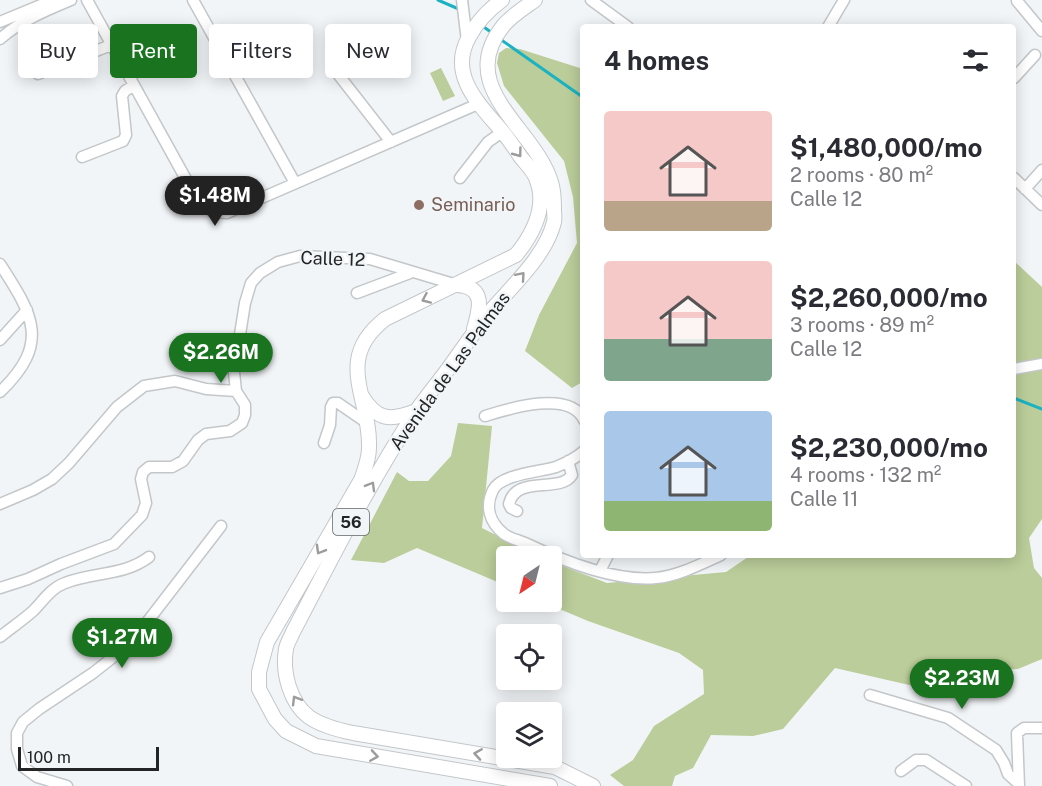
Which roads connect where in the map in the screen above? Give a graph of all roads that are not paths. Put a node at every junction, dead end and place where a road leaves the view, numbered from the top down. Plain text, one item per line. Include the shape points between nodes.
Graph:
1 (53, 0) edge
2 (72, 0) edge
3 (87, 0) edge
4 (193, 0) edge
5 (462, 0) edge
6 (502, 0) edge
7 (535, 0) edge
8 (591, 0) edge
9 (844, 0) edge
10 (1017, 1) edge
11 (0, 22) edge
12 (624, 24) edge
13 (830, 24) edge
14 (1042, 31) edge
15 (469, 36) junction
16 (0, 39) edge
17 (110, 43) edge
18 (1035, 55) dead end
19 (1016, 76) edge
20 (129, 78) edge
21 (341, 78) edge
22 (133, 86) junction
23 (478, 104) junction
24 (502, 132) junction
25 (391, 142) junction
26 (82, 157) dead end
27 (1042, 170) edge
28 (460, 178) dead end
29 (1016, 180) edge
30 (296, 183) junction
31 (1025, 189) junction
32 (1042, 205) edge
33 (0, 264) edge
34 (410, 273) junction
35 (457, 285) junction
36 (357, 293) dead end
37 (27, 310) junction
38 (473, 334) junction
39 (0, 340) edge
40 (1042, 364) edge
41 (1016, 369) edge
42 (358, 389) junction
43 (236, 391) junction
44 (0, 392) edge
45 (416, 411) junction
46 (580, 413) edge
47 (485, 417) dead end
48 (368, 423) junction
49 (324, 443) dead end
50 (576, 457) edge
51 (0, 504) edge
52 (517, 511) dead end
53 (221, 526) dead end
54 (149, 557) dead end
55 (606, 558) edge
56 (713, 558) edge
57 (600, 571) junction
58 (0, 588) edge
59 (0, 637) edge
60 (870, 695) dead end
61 (1042, 728) edge
62 (901, 771) dead end
63 (1019, 784) edge
64 (68, 786) edge
65 (550, 786) edge
66 (594, 786) edge
67 (966, 786) edge

1 - 11 street
2 - 16 street via 45,11
3 - 17 street
4 - 30 street
5 - 15 street
6 - 15 main road, Avenida de Las Palmas / 56 via 482,17
38 -> 7 main road, Avenida de Las Palmas / 56 via 535,260 554,222 551,180 531,144 499,104 488,70 492,46 504,24
8 - 12 street
9 - 13 street
10 - 14 street
15 - 23 main road, Avenida de Las Palmas / 56 via 461,68
18 - 19 street
20 - 22 street
21 - 25 street
22 - 26 street via 122,96 126,135 123,141
22 - 30 street via 198,201 213,212 227,213
23 - 24 main road, Avenida de Las Palmas / 56
23 - 25 street
24 - 28 street via 488,142
24 -> 35 main road, Avenida de Las Palmas / 56 via 536,177 540,197 536,226 516,255
25 - 30 street
27 - 31 street
29 - 31 street
31 - 32 street
33 - 37 street
34 - 35 street, Calle 12
34 - 36 street
34 - 43 street, Calle 12 via 370,259 300,256 278,262 260,273 251,283 245,303 234,372
35 - 38 main road via 467,286 479,300
35 -> 42 main road, Avenida de Las Palmas / 56 via 400,310 377,325 361,348
37 - 39 street
37 - 44 street via 33,333 30,353
38 - 45 main road, Avenida de Las Palmas / 56
40 - 41 street
42 - 45 main road via 376,412 388,418
42 - 48 main road, Avenida de Las Palmas / 56
43 - 51 street via 175,381 144,386 117,407 52,479
43 - 58 street, Calle 12 via 245,405 242,423 230,431 206,434 183,461 172,467 149,467 143,472 146,503 142,515 114,544
66 -> 45 main road, Avenida de Las Palmas / 56 via 555,767 331,728 308,716 292,694 286,648 293,632 364,497
46 - 47 street via 545,403 520,405
48 - 49 street via 333,403
48 -> 65 main road, Avenida de Las Palmas / 56 via 368,459 361,480 267,642 259,672 259,688 266,705 286,731 316,746
50 - 52 street via 570,479 514,493 509,504
50 - 57 street via 556,467 508,478 494,487 488,503 490,518 504,534 542,552
53 - 64 street via 131,644 39,709 17,733 22,766 37,777
54 - 59 street via 121,572 62,583
55 - 57 street
56 - 57 street via 657,578
60 - 63 street via 948,718 996,750 1008,774
61 - 63 street via 1024,728 1017,733
62 - 67 street via 916,760 926,760

